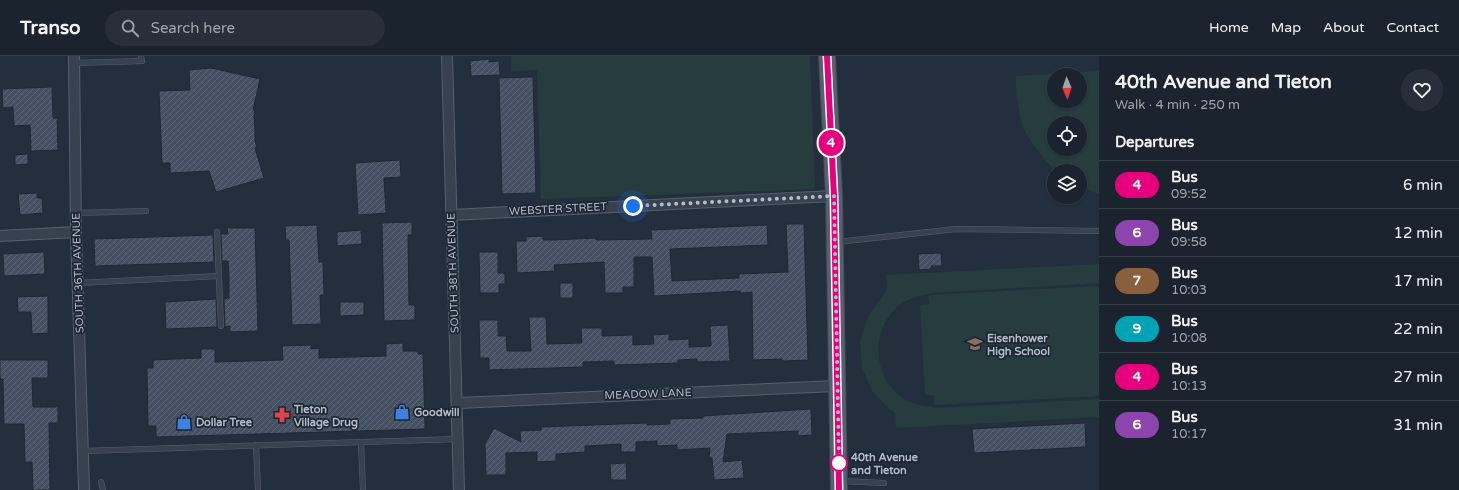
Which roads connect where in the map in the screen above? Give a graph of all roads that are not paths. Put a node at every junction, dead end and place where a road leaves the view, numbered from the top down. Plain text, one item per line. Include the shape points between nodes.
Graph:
1 (141, 56) edge
2 (446, 56) edge
3 (827, 56) edge
4 (74, 59) edge
5 (834, 196) junction
6 (146, 211) dead end
7 (76, 213) junction
8 (451, 214) junction
9 (1099, 231) edge
10 (76, 232) junction
11 (217, 232) dead end
12 (0, 236) edge
13 (835, 242) junction
14 (219, 276) junction
15 (78, 282) junction
16 (221, 326) dead end
17 (837, 386) junction
18 (458, 402) junction
19 (458, 440) junction
20 (361, 442) junction
21 (256, 445) junction
22 (83, 450) junction
23 (101, 482) dead end
24 (884, 483) dead end
25 (839, 486) edge
26 (84, 490) edge
27 (103, 490) edge
28 (258, 490) edge
29 (363, 490) edge
30 (459, 490) edge

1 - 4 lane via 142,61
2 - 8 street, SOUTH 38TH AVENUE
3 - 5 main road
4 - 7 street, SOUTH 36TH AVENUE
5 - 8 street, WEBSTER STREET
5 - 13 main road
6 - 7 lane
7 - 10 street, SOUTH 36TH AVENUE
8 - 18 street, SOUTH 38TH AVENUE
9 - 13 lane via 956,229
10 - 12 street
10 - 15 street, SOUTH 36TH AVENUE
11 - 14 lane
13 - 17 main road
14 - 15 lane
14 - 16 lane
15 - 22 street, SOUTH 36TH AVENUE
17 - 18 street, MEADOW LANE
17 - 25 main road
18 - 19 street, SOUTH 38TH AVENUE
19 - 20 lane
19 - 30 street, SOUTH 38TH AVENUE
20 - 21 lane
20 - 29 lane
21 - 22 lane
21 - 28 lane
22 - 26 street, SOUTH 36TH AVENUE
23 - 27 lane
24 - 25 lane

